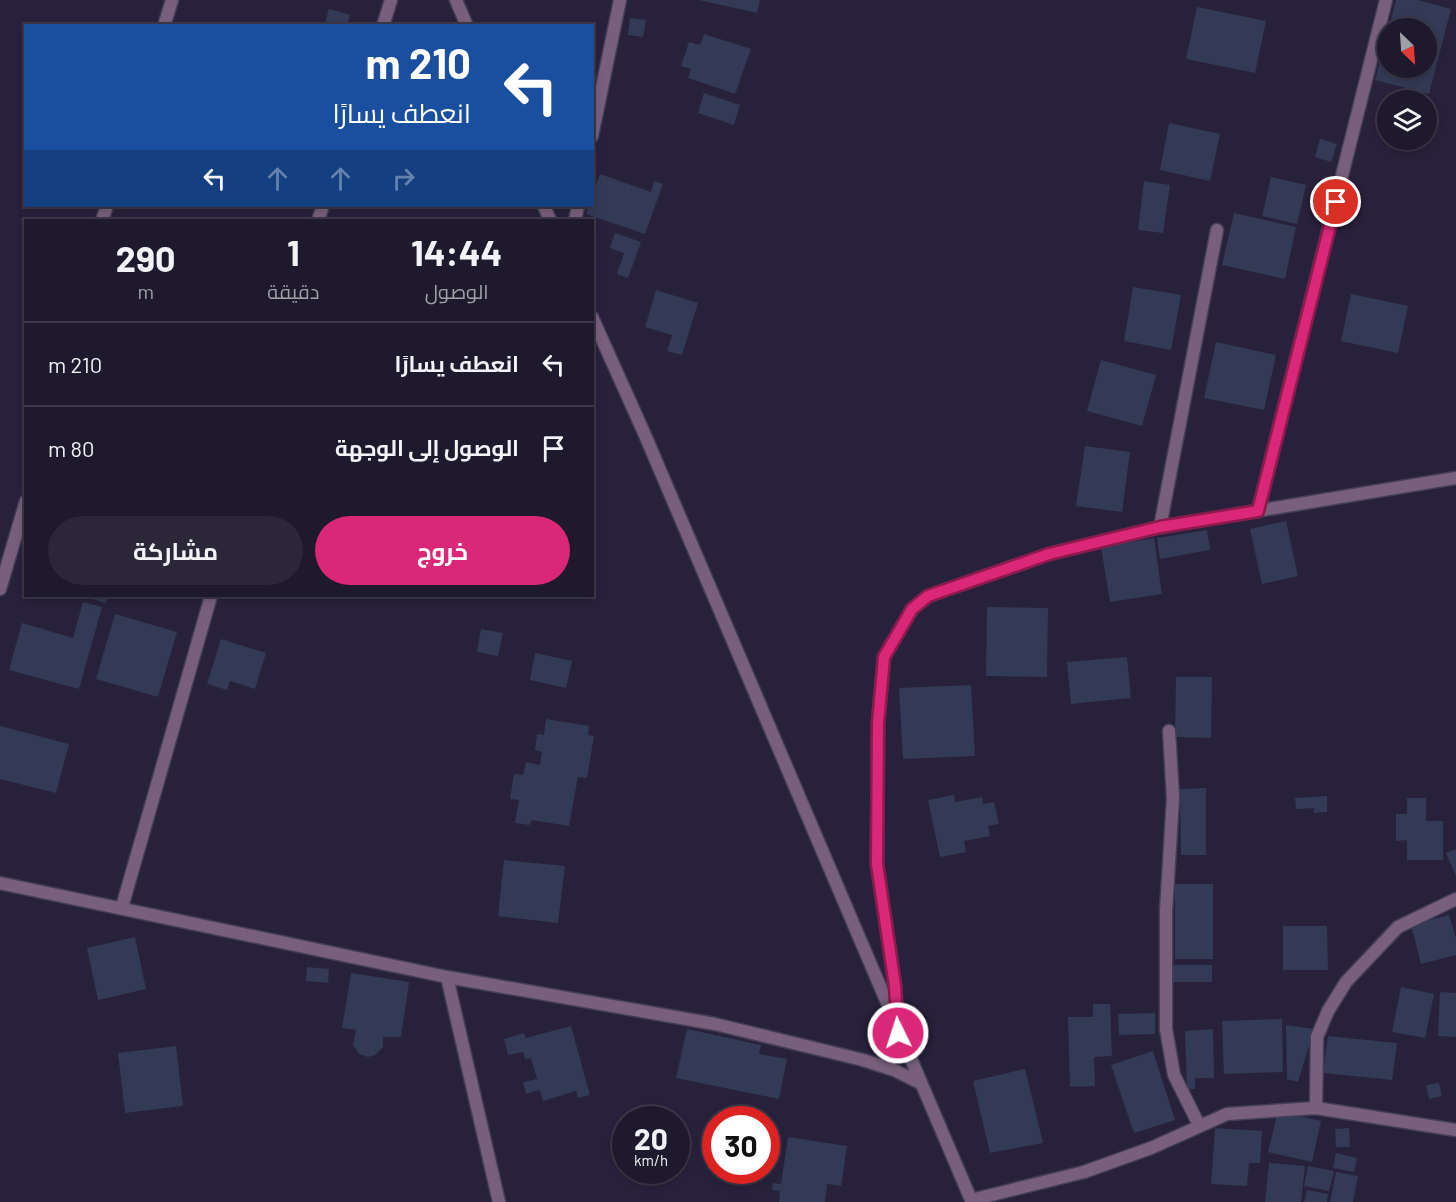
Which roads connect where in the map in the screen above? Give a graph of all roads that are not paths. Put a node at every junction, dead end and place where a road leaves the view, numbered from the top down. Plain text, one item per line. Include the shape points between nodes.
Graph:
1 (172, 0) edge
2 (391, 0) edge
3 (620, 0) edge
4 (1386, 0) edge
5 (460, 4) edge
6 (165, 24) edge
7 (384, 24) edge
8 (466, 24) edge
9 (594, 126) edge
10 (1218, 230) dead end
11 (594, 321) edge
12 (1456, 478) edge
13 (24, 508) edge
14 (1258, 511) junction
15 (1160, 527) junction
16 (0, 589) edge
17 (211, 597) edge
18 (1169, 731) dead end
19 (0, 883) edge
20 (1456, 899) edge
21 (122, 907) junction
22 (447, 977) junction
23 (898, 1033) junction
24 (920, 1083) junction
25 (1316, 1108) junction
26 (1199, 1125) junction
27 (1456, 1130) edge
28 (971, 1201) edge
29 (499, 1202) edge

1 - 6 street
2 - 7 street
3 - 9 street
4 - 14 street
5 - 8 street
10 - 15 street
11 - 23 street
12 - 14 street
13 - 16 street
14 - 15 street
15 - 23 street via 1049,554 928,596 912,609 884,657 878,723 877,864
17 - 21 street
18 - 26 street via 1173,798 1166,911 1166,1029 1174,1076
19 - 21 street
20 - 25 street via 1398,927 1346,982 1317,1037
21 - 22 street
22 - 24 street via 715,1024 863,1060
22 - 29 street
23 - 24 street
24 - 28 street
25 - 26 street via 1227,1114
25 - 27 street
26 - 28 street via 1151,1148 1084,1172

